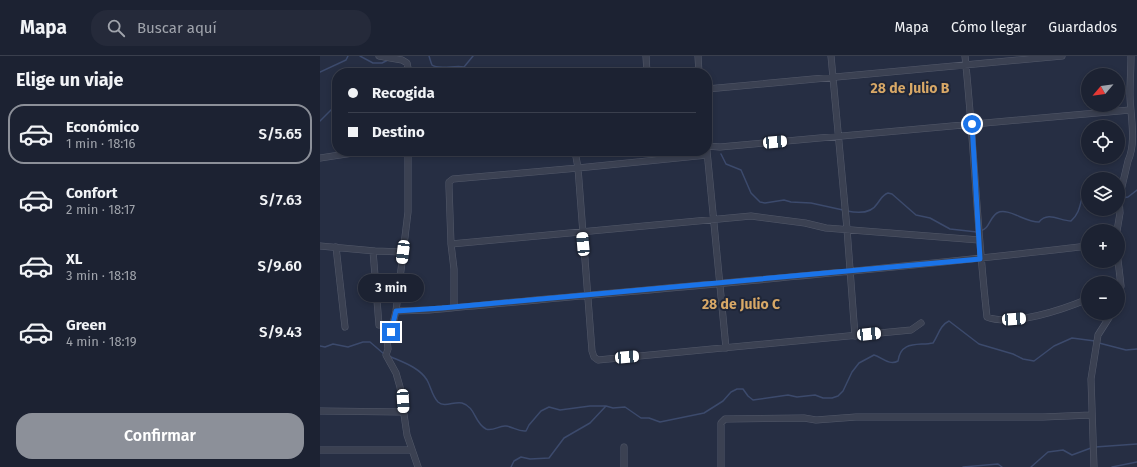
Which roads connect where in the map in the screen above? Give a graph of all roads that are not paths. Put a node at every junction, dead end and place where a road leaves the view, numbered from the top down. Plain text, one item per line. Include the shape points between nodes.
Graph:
1 (379, 56) edge
2 (646, 56) edge
3 (698, 56) edge
4 (831, 56) edge
5 (965, 56) edge
6 (1062, 56) edge
7 (1131, 56) edge
8 (966, 65) junction
9 (408, 68) edge
10 (647, 68) edge
11 (699, 68) edge
12 (832, 77) junction
13 (712, 89) edge
14 (1130, 110) junction
15 (1135, 119) edge
16 (972, 124) junction
17 (838, 137) junction
18 (712, 146) edge
19 (333, 156) edge
20 (408, 156) edge
21 (576, 156) edge
22 (681, 156) edge
23 (707, 156) edge
24 (320, 158) edge
25 (578, 168) junction
26 (713, 220) junction
27 (1118, 224) edge
28 (847, 229) junction
29 (582, 231) junction
30 (979, 240) junction
31 (451, 244) junction
32 (320, 246) edge
33 (336, 247) junction
34 (1081, 247) edge
35 (373, 251) junction
36 (403, 252) junction
37 (980, 259) junction
38 (849, 272) junction
39 (719, 283) junction
40 (587, 295) junction
41 (1081, 302) edge
42 (454, 307) junction
43 (396, 311) junction
44 (1108, 320) edge
45 (920, 323) dead end
46 (379, 325) dead end
47 (345, 327) dead end
48 (855, 336) junction
49 (726, 348) junction
50 (320, 411) edge
51 (403, 412) junction
52 (1091, 415) junction
53 (624, 447) dead end
54 (320, 450) edge
55 (412, 450) junction
56 (418, 467) edge
57 (624, 467) edge
58 (721, 467) edge
59 (1094, 467) edge

1 - 9 street via 402,60 407,63
2 - 10 street
3 - 11 street
4 - 12 street
5 - 8 street
6 - 8 street
7 - 14 street
8 - 12 street
8 - 16 street
12 - 13 street
12 - 17 street
14 - 15 street
14 - 16 street
15 - 27 street via 1132,156 1128,161 1119,199
16 - 17 street
16 - 30 street
17 - 18 street
17 - 28 street
19 - 24 street
20 - 36 street via 408,212
21 - 25 street
22 - 25 street
23 - 26 street
25 - 29 street
25 - 31 street via 453,179 449,182
26 - 28 street via 751,216
26 - 29 street
26 - 39 street
28 - 30 street
28 - 38 street
29 - 31 street
29 - 40 street
30 - 37 street
31 - 42 street via 454,261
32 - 33 street
33 - 35 street
33 - 47 street
34 - 37 street
35 - 36 street
35 - 46 street
36 - 43 street
37 - 38 street
37 - 41 street via 987,317 990,319 1043,315
38 - 39 street
38 - 48 street
39 - 40 street
39 - 49 street
40 - 42 street
40 - 49 street via 592,351 598,360
42 - 43 street
43 - 51 street via 387,339 386,355 396,373
44 - 52 street via 1096,341 1091,379
45 - 48 street via 911,330
48 - 49 street
50 - 51 street
51 - 55 street
52 - 58 street via 726,419 721,423
52 - 59 street
53 - 57 street
54 - 55 street
55 - 56 street

